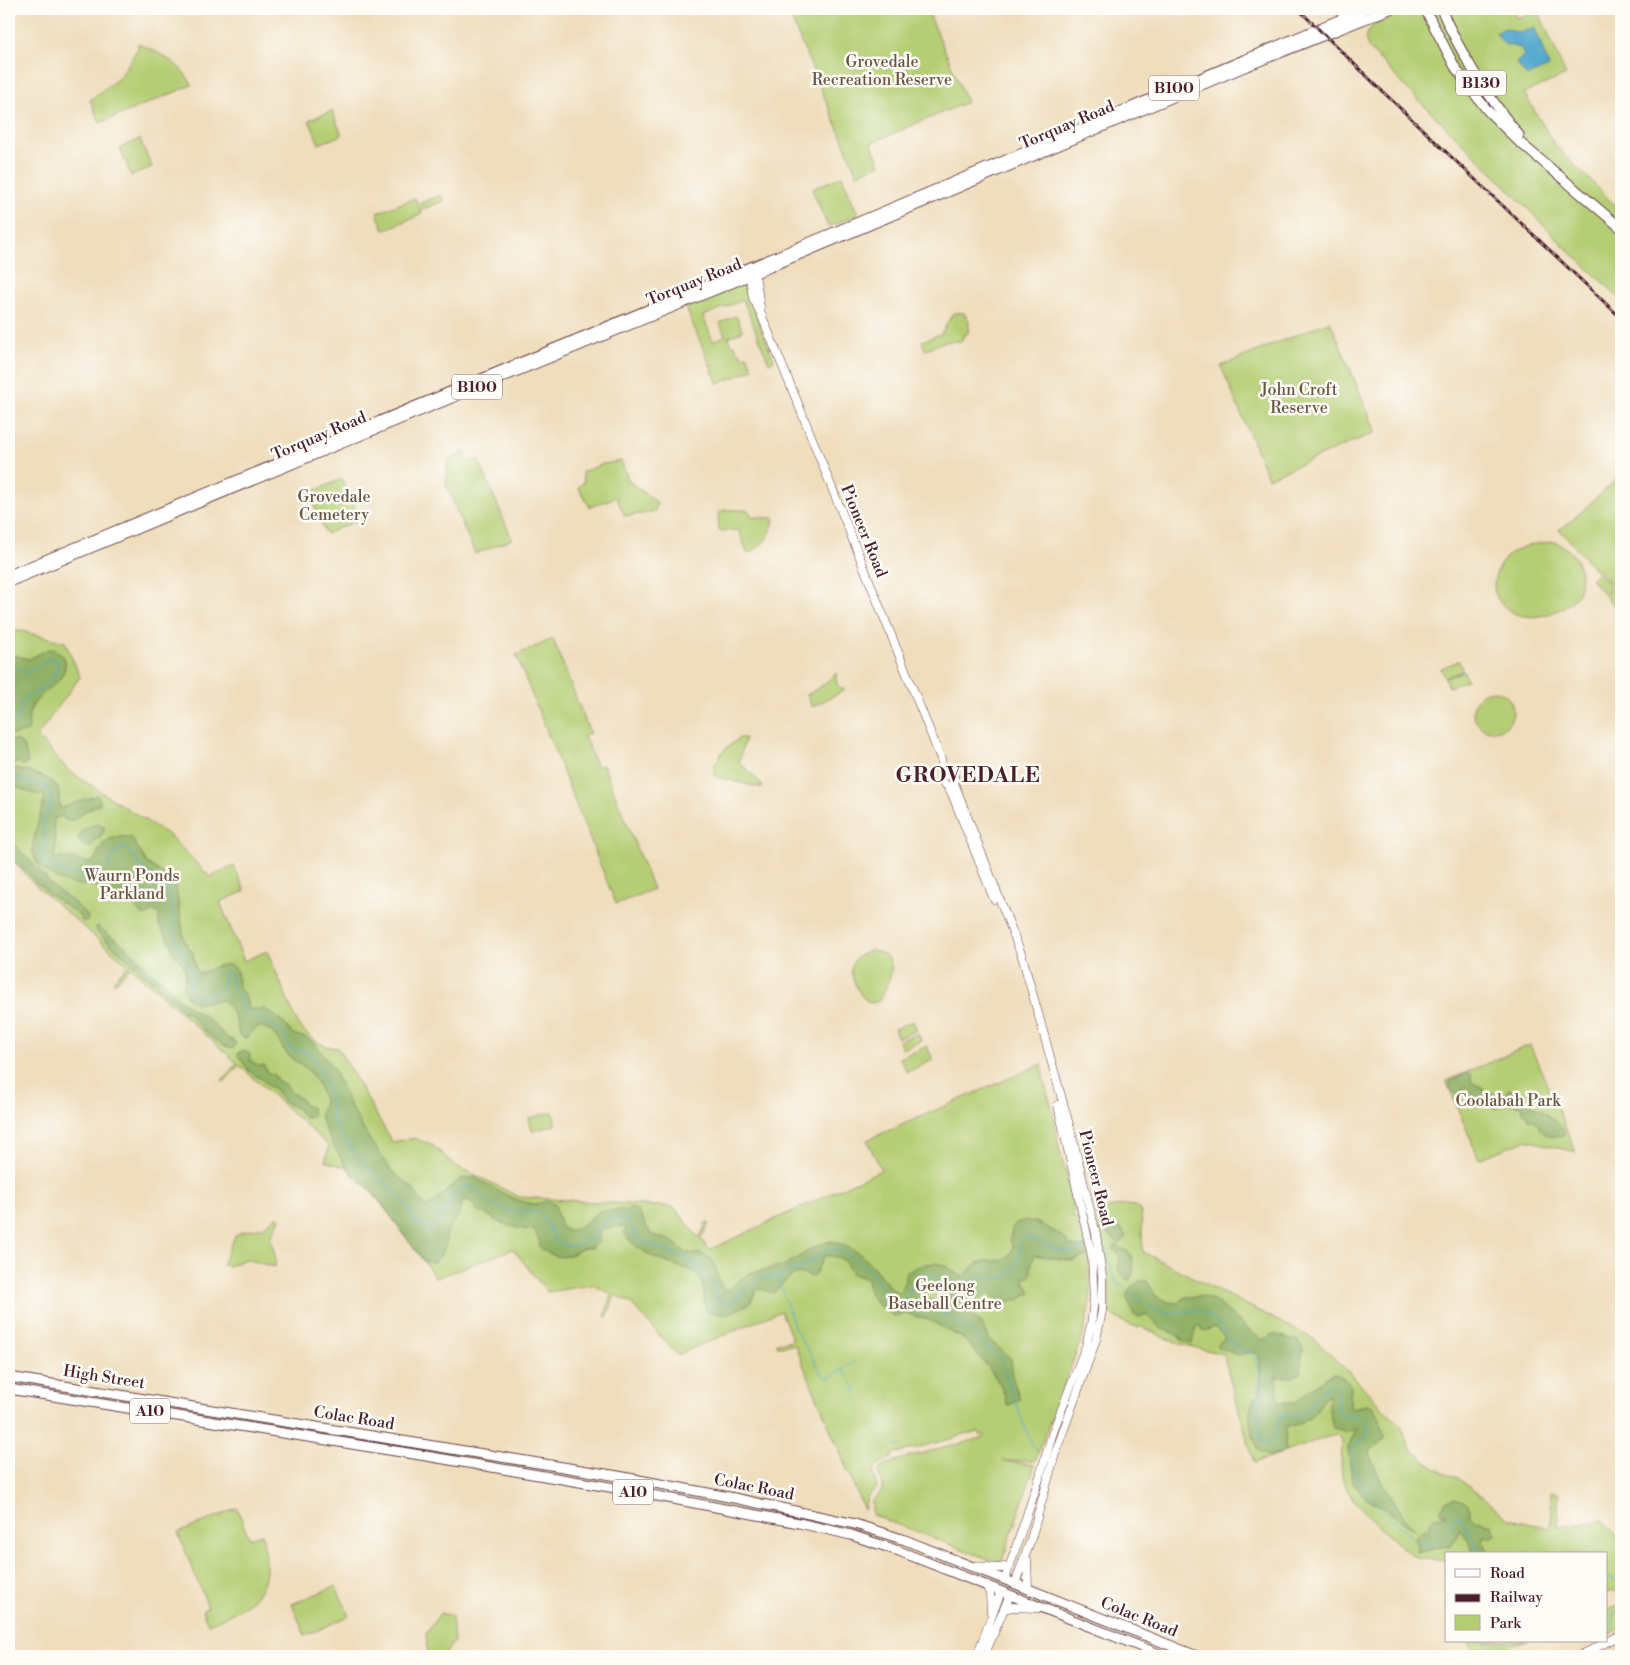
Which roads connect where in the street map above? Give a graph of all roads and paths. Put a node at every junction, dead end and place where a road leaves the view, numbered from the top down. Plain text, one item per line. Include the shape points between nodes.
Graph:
1 (1365, 9) edge
2 (1390, 9) edge
3 (1441, 9) edge
4 (1423, 10) edge
5 (1532, 151) junction
6 (1621, 228) edge
7 (769, 267) junction
8 (751, 270) junction
9 (739, 280) junction
10 (755, 294) junction
11 (9, 574) edge
12 (9, 582) edge
13 (948, 776) junction
14 (951, 784) junction
15 (9, 1377) edge
16 (9, 1389) edge
17 (284, 1422) joint
18 (282, 1432) joint
19 (1047, 1467) junction
20 (1027, 1553) junction
21 (968, 1565) junction
22 (1010, 1566) junction
23 (1005, 1580) junction
24 (1015, 1584) junction
25 (986, 1585) junction
26 (1028, 1589) junction
27 (1001, 1591) junction
28 (1010, 1595) junction
29 (1042, 1608) junction
30 (1005, 1609) junction
31 (992, 1616) junction
32 (985, 1634) junction
33 (1621, 1634) edge
34 (993, 1637) junction
35 (1608, 1640) edge
36 (1608, 1641) edge
37 (1603, 1642) edge
38 (1606, 1642) edge
39 (977, 1656) edge
40 (984, 1656) edge
41 (1164, 1656) edge
42 (1197, 1656) edge
43 (1573, 1656) edge
44 (1579, 1656) edge

1 - 8 main road, Torquay Road / B100
2 - 7 main road, Torquay Road / B100
3 - 5 main road, B130 via 1471,68
4 - 5 main road, B130 via 1487,110
5 - 6 main road, B130
7 - 8 main road
7 - 10 main road via 760,278
8 - 9 main road, Torquay Road / B100
8 - 10 main road, Pioneer Road via 756,280
8 - 11 main road, Torquay Road / B100
9 - 10 main road
9 - 12 main road, Torquay Road / B100
10 - 13 main road, Pioneer Road
13 - 14 main road via 955,777
13 - 14 main road via 943,782
14 - 19 main road, Pioneer Road via 1015,944 1041,1030 1103,1292 1053,1432
15 - 17 main road, High Street / A10
16 - 18 main road, High Street / A10
17 - 21 main road, Colac Road / A10 via 618,1476 799,1511 878,1531
18 - 25 main road, Colac Road / A10 via 605,1486 799,1523 881,1544
19 - 20 main road, Pioneer Road
19 - 22 main road, Pioneer Road
20 - 24 main road, Pioneer Road
20 - 26 main road
21 - 22 main road
21 - 23 main road, Colac Road / A10
22 - 23 main road, Pioneer Road
23 - 24 main road, Colac Road / A10
23 - 27 main road
24 - 26 main road, Colac Road / A10
24 - 28 main road
25 - 27 main road, Colac Road / A10
25 - 31 main road
26 - 42 main road, Colac Road / A10
27 - 28 main road, Colac Road / A10
27 - 31 main road
28 - 29 main road, Colac Road / A10
28 - 30 main road
29 - 30 main road
29 - 41 main road, Colac Road / A10
30 - 34 main road
31 - 32 main road
32 - 34 main road
32 - 39 main road
33 - 35 main road
33 - 36 main road
34 - 40 main road
37 - 43 main road
38 - 44 main road

